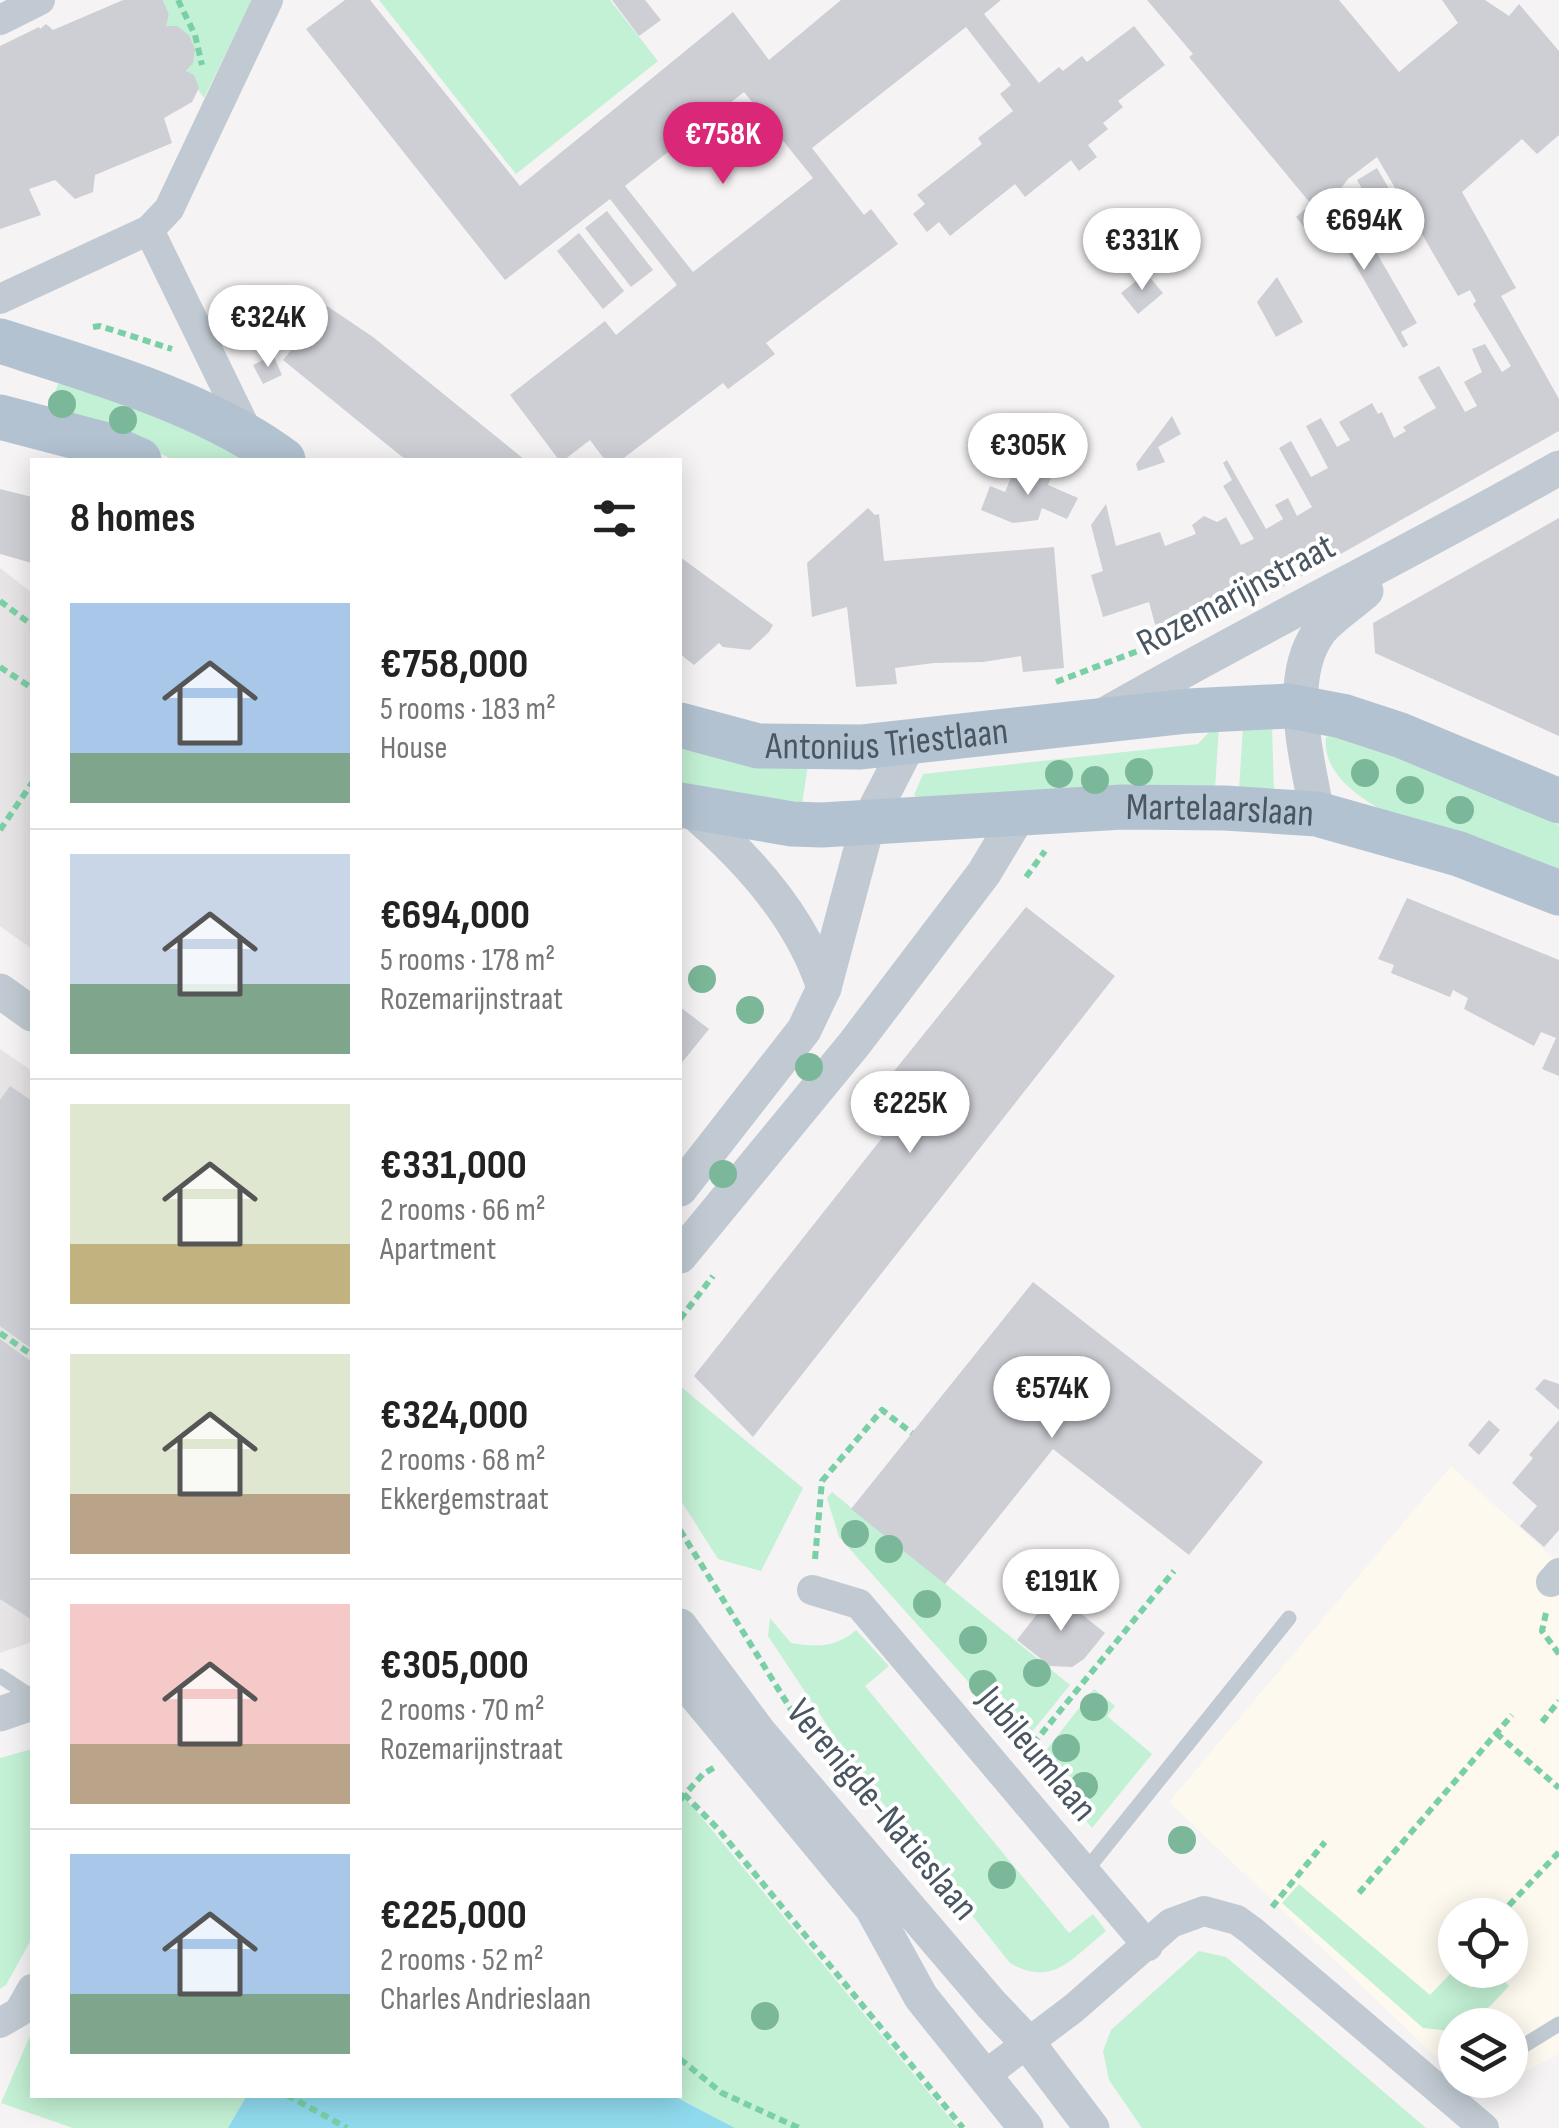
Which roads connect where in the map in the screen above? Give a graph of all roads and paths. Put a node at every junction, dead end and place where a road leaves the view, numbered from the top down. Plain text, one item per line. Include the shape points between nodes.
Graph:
1 (40, 0) edge
2 (178, 0) edge
3 (268, 0) edge
4 (0, 20) edge
5 (222, 97) junction
6 (149, 230) junction
7 (0, 299) edge
8 (0, 341) edge
9 (0, 416) edge
10 (266, 447) edge
11 (134, 458) edge
12 (1559, 468) edge
13 (1417, 548) junction
14 (0, 601) edge
15 (8, 607) junction
16 (0, 618) edge
17 (30, 624) edge
18 (2, 671) edge
19 (30, 687) edge
20 (1299, 708) junction
21 (1096, 720) junction
22 (682, 726) edge
23 (909, 742) junction
24 (30, 786) edge
25 (1559, 800) edge
26 (685, 806) edge
27 (1020, 813) junction
28 (1317, 814) junction
29 (868, 823) junction
30 (0, 830) edge
31 (1559, 894) edge
32 (819, 999) junction
33 (854, 1042) junction
34 (682, 1186) edge
35 (682, 1254) edge
36 (0, 1333) edge
37 (30, 1354) edge
38 (912, 1433) dead end
39 (682, 1533) edge
40 (1174, 1571) dead end
41 (1555, 1578) edge
42 (812, 1590) joint
43 (1289, 1618) dead end
44 (682, 1629) edge
45 (1559, 1654) edge
46 (0, 1676) edge
47 (682, 1678) edge
48 (30, 1698) edge
49 (30, 1701) edge
50 (1559, 1701) edge
51 (0, 1714) edge
52 (1512, 1715) dead end
53 (1542, 1722) dead end
54 (801, 1724) dead end
55 (1496, 1733) junction
56 (741, 1749) junction
57 (1005, 1778) junction
58 (1559, 1788) edge
59 (682, 1797) edge
60 (1324, 1842) dead end
61 (1559, 1852) edge
62 (1084, 1873) junction
63 (1359, 1893) dead end
64 (1516, 1898) edge
65 (1252, 1932) junction
66 (1148, 1946) junction
67 (30, 1993) edge
68 (0, 2023) edge
69 (1559, 2024) edge
70 (1027, 2042) junction
71 (1528, 2043) edge
72 (682, 2061) edge
73 (1438, 2072) edge
74 (984, 2076) junction
75 (292, 2098) edge
76 (1467, 2098) edge
77 (347, 2128) edge
78 (799, 2128) edge
79 (962, 2128) edge
80 (1026, 2128) edge
81 (1092, 2128) edge
82 (1484, 2128) edge

1 - 4 street
2 - 5 path via 196,35 202,80
3 - 5 street
5 - 6 street via 169,209
6 - 7 street
6 - 10 street
8 - 10 main road via 74,364
9 - 11 main road
12 - 13 street, Rozemarijnstraat
13 - 20 street, Rozemarijnstraat via 1320,630 1308,653
13 - 21 street, Rozemarijnstraat
14 - 15 path
15 - 16 path
15 - 17 path
18 - 19 path
20 - 21 main road
20 - 25 main road via 1400,735
20 - 28 street, Rozemarijnstraat
21 - 23 main road, Antonius Triestlaan
22 - 23 main road, Antonius Triestlaan via 758,746
23 - 29 street
24 - 30 path
26 - 29 main road, Antonius Triestlaan via 792,824
26 - 32 street via 726,839 803,936
27 - 28 main road, Martelaarslaan via 1139,807
27 - 29 main road, Martelaarslaan
27 - 33 street via 984,872
28 - 31 main road, Martelaarslaan via 1458,854
29 - 32 street
32 - 33 street
32 - 34 street via 804,1030
33 - 35 street
36 - 37 path
38 - 42 path via 882,1410 822,1481
39 - 54 path
40 - 57 path
41 - 45 path via 1542,1631
42 - 57 street, Jubileumlaan via 859,1604
43 - 62 lane
44 - 70 street, Verenigde-Natieslaan via 758,1731
46 - 48 lane
47 - 56 street, Verenigde-Natieslaan
49 - 51 street
50 - 53 path
52 - 55 path
55 - 58 path
55 - 63 path
56 - 59 path
56 - 74 street, Verenigde-Natieslaan via 872,1908 921,1997
57 - 62 street, Jubileumlaan
59 - 79 path via 720,1830
60 - 65 path
61 - 64 path
62 - 66 street, Jubileumlaan
65 - 66 street via 1204,1911 1171,1923
65 - 73 street
66 - 70 street
67 - 68 street via 19,2012
69 - 71 lane
70 - 74 street
70 - 81 street, Verenigde-Natieslaan
72 - 78 path via 722,2093
74 - 80 street, Verenigde-Natieslaan
75 - 77 path
76 - 82 street

